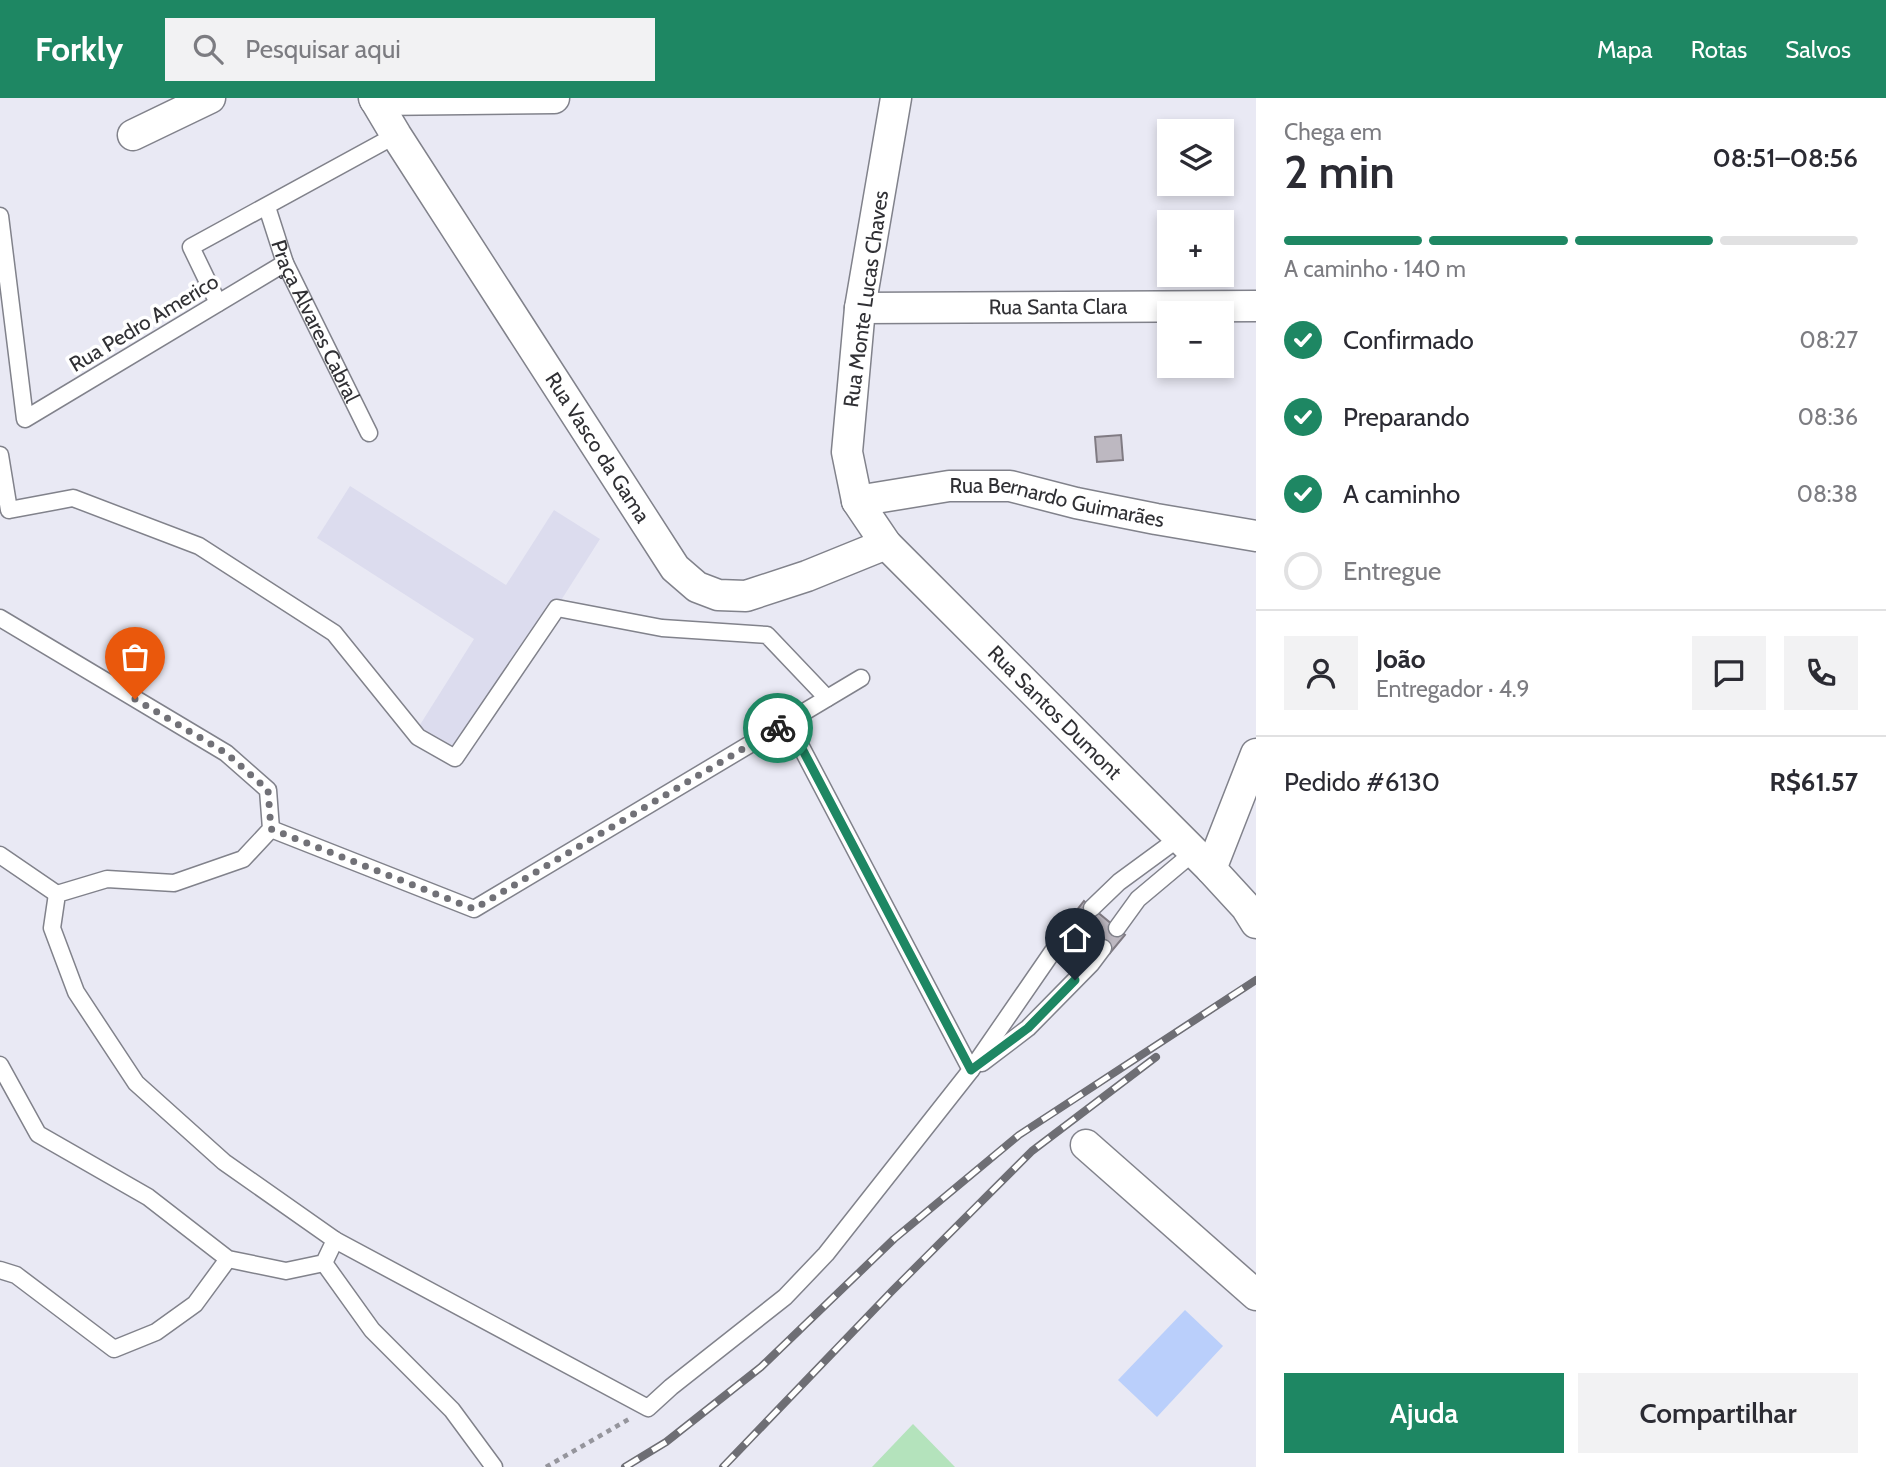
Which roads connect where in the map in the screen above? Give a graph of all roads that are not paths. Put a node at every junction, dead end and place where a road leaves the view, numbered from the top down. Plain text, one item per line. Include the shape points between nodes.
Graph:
1 (210, 98) edge
2 (554, 98) edge
3 (896, 98) edge
4 (375, 99) edge
5 (134, 135) dead end
6 (396, 135) junction
7 (267, 207) junction
8 (0, 216) edge
9 (285, 263) junction
10 (218, 303) junction
11 (1256, 306) edge
12 (860, 308) junction
13 (369, 433) dead end
14 (0, 455) edge
15 (857, 500) junction
16 (5, 517) edge
17 (1256, 536) edge
18 (886, 544) junction
19 (0, 618) edge
20 (861, 678) dead end
21 (827, 698) junction
22 (788, 722) junction
23 (1256, 754) edge
24 (271, 829) junction
25 (1195, 853) junction
26 (0, 855) edge
27 (57, 894) junction
28 (1092, 908) dead end
29 (1253, 910) edge
30 (1075, 925) dead end
31 (1117, 928) dead end
32 (1103, 948) dead end
33 (0, 1065) edge
34 (971, 1070) junction
35 (1086, 1145) dead end
36 (335, 1240) junction
37 (228, 1259) junction
38 (324, 1263) junction
39 (0, 1270) edge
40 (1256, 1295) edge
41 (494, 1467) edge

1 - 5 street
2 - 4 street
3 - 12 street, Rua Monte Lucas Chaves
4 - 6 street
6 - 7 lane
6 - 18 street, Rua Vasco da Gama via 675,568 696,586 718,595 746,596
7 - 9 lane, Praça Alvares Cabral
7 - 10 lane via 191,247
8 - 10 lane, Rua Pedro Americo via 25,419
9 - 10 lane, Rua Pedro Americo
9 - 13 lane, Praça Alvares Cabral
11 - 12 street, Rua Santa Clara
12 - 15 street, Rua Monte Lucas Chaves via 847,452
14 - 16 lane
15 - 17 street, Rua Bernardo Guimarães via 949,486 1010,486
15 - 18 street, Rua Santos Dumont
16 - 21 lane via 73,498 199,546 334,633 418,737 455,758 556,608 662,628 767,635
18 - 25 street, Rua Santos Dumont
19 - 24 lane via 226,753 268,790
20 - 21 lane
21 - 22 lane
22 - 24 lane via 474,909
22 - 34 lane
23 - 25 street
24 - 27 lane via 243,859 174,883 107,878
25 - 28 lane via 1119,882
25 - 29 street, Rua Santos Dumont
25 - 31 lane via 1138,899
26 - 27 lane
27 - 36 lane via 52,928 76,992 136,1083 224,1162
30 - 34 lane
32 - 34 lane via 1028,1028
33 - 37 lane via 38,1135 148,1197
34 - 36 lane via 826,1254 785,1297 648,1408
35 - 40 street
36 - 38 lane
37 - 38 lane via 286,1271
37 - 39 lane via 195,1304 156,1332 114,1349 16,1275
38 - 41 lane via 372,1330 452,1410

